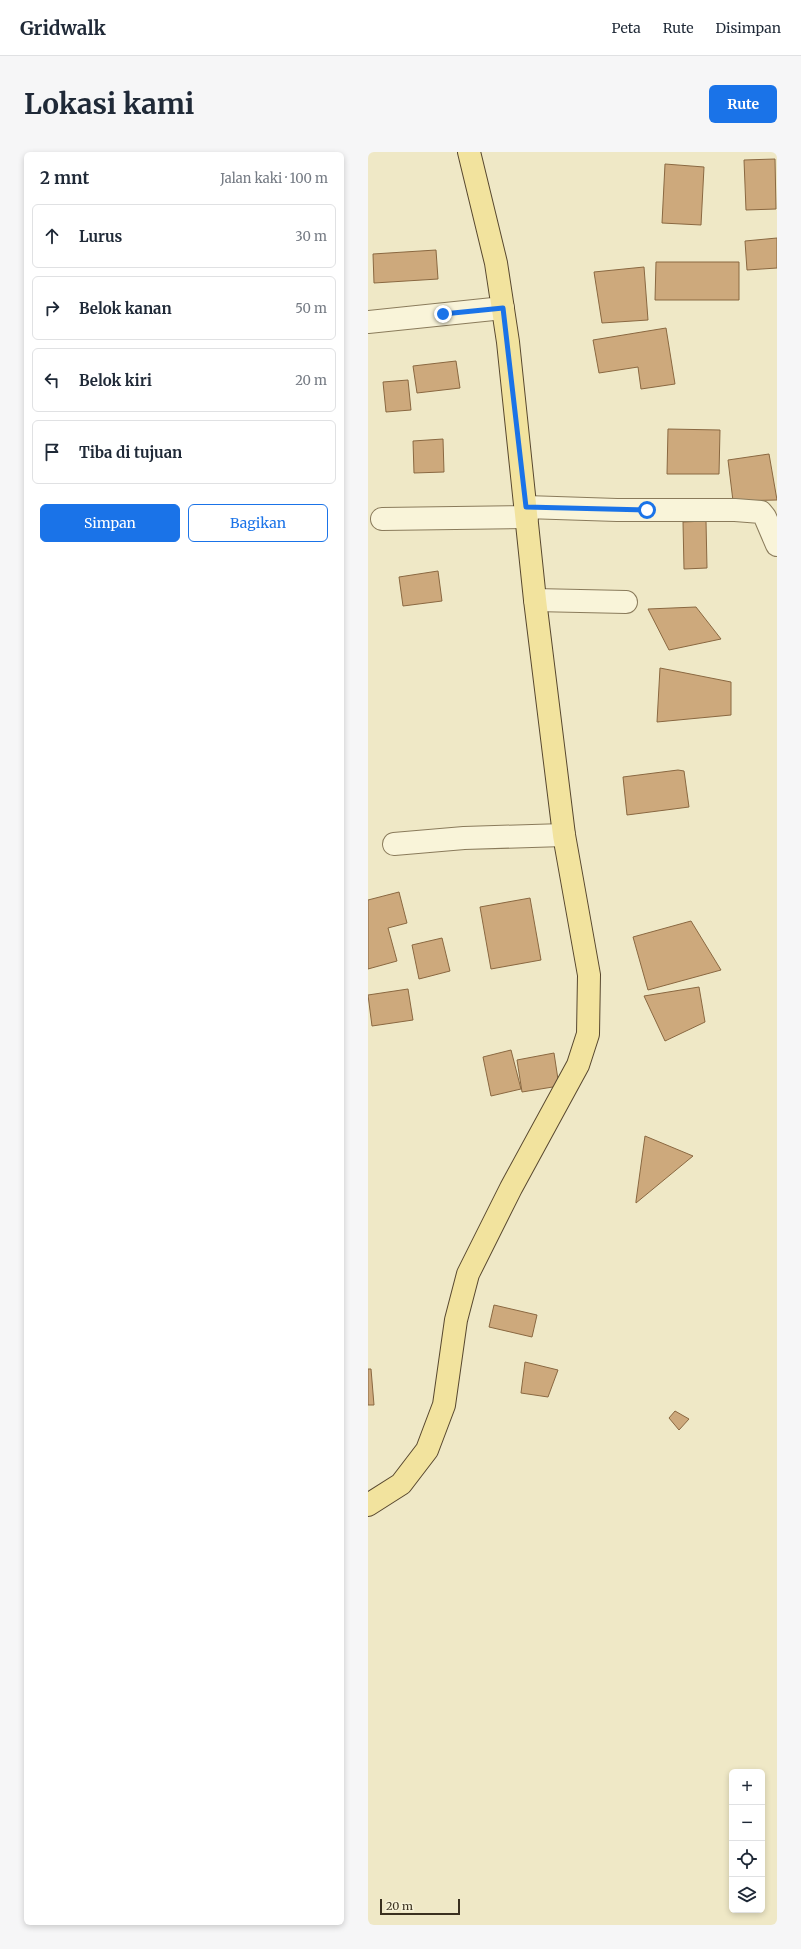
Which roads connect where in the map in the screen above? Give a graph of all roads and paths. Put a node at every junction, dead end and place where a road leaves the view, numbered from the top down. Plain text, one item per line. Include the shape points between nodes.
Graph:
1 (472, 152) edge
2 (503, 308) junction
3 (368, 322) edge
4 (527, 512) junction
5 (382, 519) dead end
6 (777, 545) edge
7 (535, 600) junction
8 (626, 602) dead end
9 (564, 835) junction
10 (394, 844) dead end
11 (368, 1505) edge

1 - 2 main road
2 - 3 street
2 - 4 main road
4 - 5 street
4 - 6 street via 761,512
4 - 7 main road
7 - 8 street
7 - 9 main road
9 - 10 street via 464,838
9 - 11 main road via 588,975 588,1034 578,1065 468,1274 456,1320 444,1405 427,1450 401,1484

